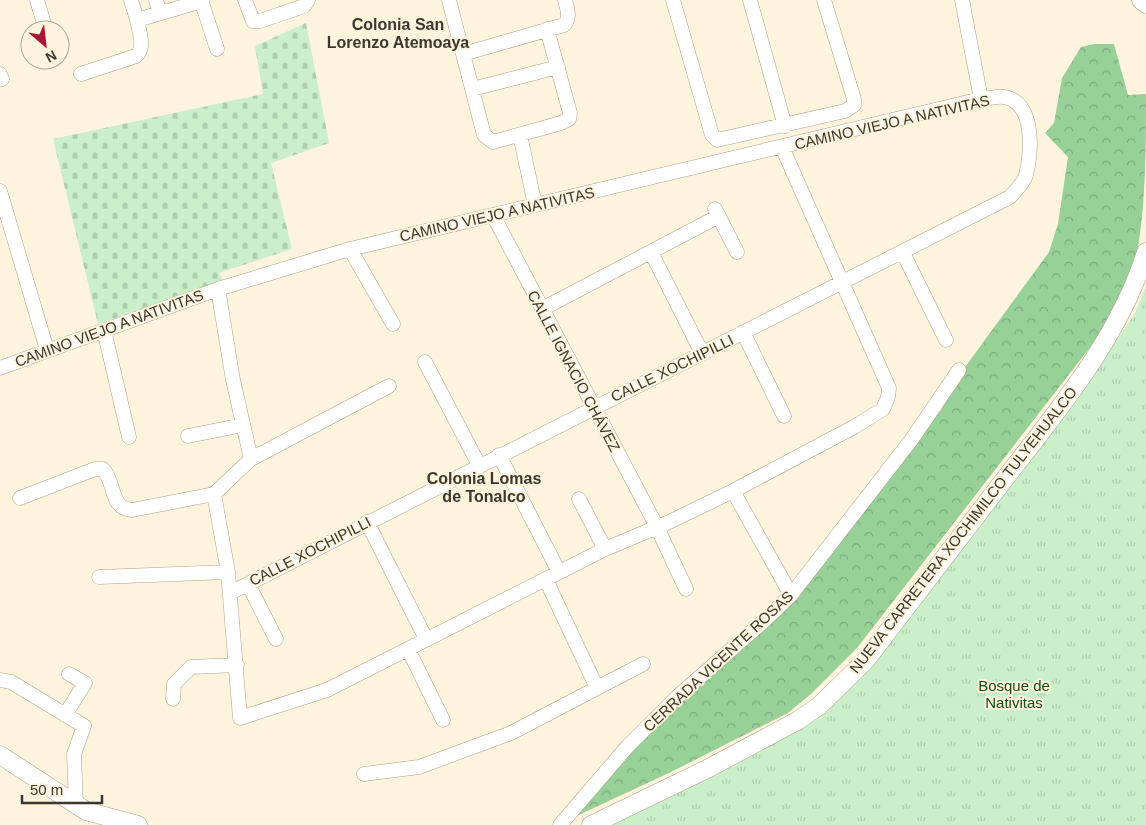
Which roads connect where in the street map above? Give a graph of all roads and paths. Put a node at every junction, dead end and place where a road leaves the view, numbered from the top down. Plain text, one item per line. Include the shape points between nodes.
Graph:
1 (37, 0) edge
2 (131, 0) edge
3 (245, 0) edge
4 (308, 0) edge
5 (449, 0) edge
6 (565, 0) edge
7 (673, 0) edge
8 (750, 0) edge
9 (824, 0) edge
10 (962, 0) edge
11 (1141, 0) edge
12 (201, 1) edge
13 (1146, 4) edge
14 (158, 6) edge
15 (43, 20) edge
16 (137, 20) junction
17 (547, 30) junction
18 (217, 49) dead end
19 (463, 54) junction
20 (558, 67) junction
21 (81, 74) dead end
22 (472, 89) junction
23 (1005, 97) joint
24 (981, 100) junction
25 (785, 126) junction
26 (520, 134) junction
27 (782, 147) junction
28 (0, 191) edge
29 (535, 205) junction
30 (493, 214) junction
31 (350, 249) junction
32 (651, 252) junction
33 (737, 252) dead end
34 (1146, 252) edge
35 (902, 253) junction
36 (841, 283) junction
37 (218, 289) junction
38 (542, 309) junction
39 (393, 324) dead end
40 (104, 330) junction
41 (743, 332) junction
42 (946, 340) dead end
43 (47, 350) junction
44 (702, 353) junction
45 (425, 362) dead end
46 (0, 368) edge
47 (959, 370) dead end
48 (389, 386) dead end
49 (593, 407) junction
50 (784, 416) dead end
51 (243, 425) junction
52 (188, 436) dead end
53 (129, 437) dead end
54 (499, 455) junction
55 (252, 459) junction
56 (479, 465) junction
57 (733, 490) junction
58 (214, 494) junction
59 (20, 498) dead end
60 (579, 499) dead end
61 (366, 522) junction
62 (656, 527) junction
63 (605, 549) junction
64 (228, 572) junction
65 (559, 572) junction
66 (99, 577) dead end
67 (546, 580) junction
68 (248, 584) junction
69 (686, 589) dead end
70 (230, 593) junction
71 (791, 595) junction
72 (276, 638) dead end
73 (426, 639) junction
74 (408, 649) junction
75 (643, 664) dead end
76 (237, 665) junction
77 (68, 674) dead end
78 (0, 680) edge
79 (597, 688) junction
80 (173, 699) dead end
81 (65, 715) junction
82 (442, 720) dead end
83 (0, 755) edge
84 (364, 774) dead end
85 (76, 805) junction
86 (114, 822) edge
87 (138, 825) edge
88 (560, 825) edge
89 (591, 825) edge

1 - 15 street
2 - 16 street
3 - 4 street via 253,21 304,6
5 - 19 street
6 - 17 street via 567,22
7 - 25 street via 716,140
8 - 25 street
9 - 25 street via 854,105 845,111
10 - 24 street
11 - 13 main road
12 - 14 street
12 - 18 street
14 - 16 street
16 - 21 street via 142,48 136,56
17 - 19 street
17 - 20 street
19 - 22 street
20 - 22 street
20 - 26 street via 569,119
22 - 26 street via 488,140 493,142
23 - 24 street, CAMINO VIEJO A NATIVITAS
23 - 35 street, CALLE XOCHIPILLI via 1024,112 1030,127 1026,175 1019,187 1010,196
24 - 27 street, CAMINO VIEJO A NATIVITAS
26 - 29 street
27 - 29 street, CAMINO VIEJO A NATIVITAS
27 - 36 street
28 - 43 street
29 - 30 street, CAMINO VIEJO A NATIVITAS
30 - 31 street, CAMINO VIEJO A NATIVITAS
30 - 38 street, CALLE IGNACIO CHÁVEZ
31 - 37 street, CAMINO VIEJO A NATIVITAS
31 - 39 street
32 - 33 street via 717,212
32 - 38 street
32 - 44 street
34 - 89 main road, NUEVA CARRETERA XOCHIMILCO TULYEHUALCO via 1127,300 1094,359 1051,420 866,660 845,682 819,706 775,734
35 - 36 street, CALLE XOCHIPILLI
35 - 42 street
36 - 41 street, CALLE XOCHIPILLI
36 - 57 street via 889,388 883,409
37 - 40 street, CAMINO VIEJO A NATIVITAS
37 - 51 street
38 - 49 street, CALLE IGNACIO CHÁVEZ
40 - 43 street, CAMINO VIEJO A NATIVITAS
40 - 53 street
41 - 44 street, CALLE XOCHIPILLI
41 - 50 street
43 - 46 street, CAMINO VIEJO A NATIVITAS
44 - 49 street, CALLE XOCHIPILLI
45 - 56 street
47 - 71 street, CERRADA VICENTE ROSAS via 912,439
48 - 55 street
49 - 54 street, CALLE XOCHIPILLI
49 - 62 street, CALLE IGNACIO CHÁVEZ
51 - 52 street
51 - 55 street
54 - 56 street, CALLE XOCHIPILLI
54 - 65 street
55 - 58 street
56 - 61 street, CALLE XOCHIPILLI
57 - 62 street
57 - 71 street
58 - 59 street via 123,509 117,503 107,473 103,469 95,469
58 - 64 street
60 - 63 street
61 - 68 street, CALLE XOCHIPILLI
61 - 73 street
62 - 63 street
62 - 69 street, CALLE IGNACIO CHÁVEZ
63 - 65 street
64 - 66 street
64 - 70 street
65 - 67 street
67 - 73 street
67 - 79 street
68 - 70 street, CALLE XOCHIPILLI
68 - 72 street
70 - 76 street
71 - 88 street, CERRADA VICENTE ROSAS via 677,697 627,747
73 - 74 street
74 - 76 street via 327,690 240,718
74 - 82 street
75 - 79 street
76 - 80 street via 191,667 174,684
77 - 81 street via 85,683
78 - 81 street via 11,682
79 - 84 street via 511,733 469,749 419,767
81 - 85 street via 84,726 74,754
83 - 85 main road
85 - 86 main road
86 - 87 main road

